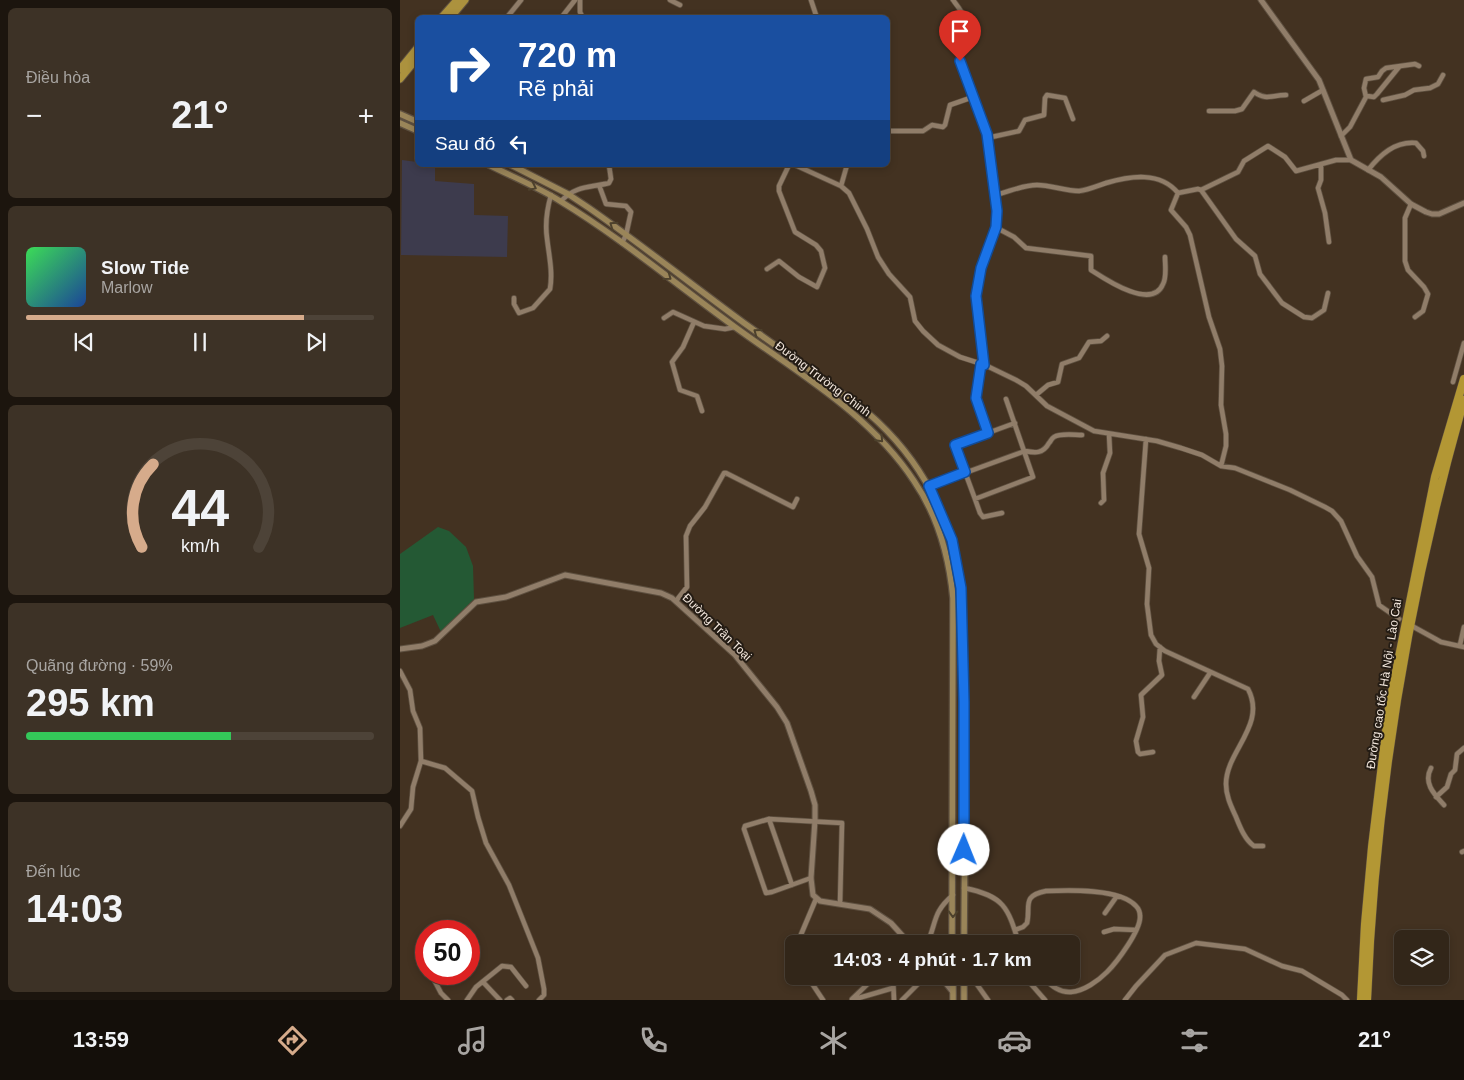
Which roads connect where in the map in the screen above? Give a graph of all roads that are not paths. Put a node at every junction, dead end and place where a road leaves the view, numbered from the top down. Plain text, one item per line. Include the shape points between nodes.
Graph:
1 (457, 0) edge
2 (465, 0) edge
3 (521, 0) edge
4 (574, 0) edge
5 (580, 0) edge
6 (670, 0) edge
7 (810, 0) edge
8 (953, 0) edge
9 (1261, 0) edge
10 (680, 5) dead end
11 (444, 15) edge
12 (452, 15) edge
13 (509, 15) edge
14 (563, 15) edge
15 (582, 15) edge
16 (817, 15) edge
17 (415, 51) edge
18 (415, 62) edge
19 (1419, 66) dead end
20 (1398, 67) junction
21 (400, 69) edge
22 (1443, 75) dead end
23 (400, 79) edge
24 (1323, 90) junction
25 (1377, 94) junction
26 (1286, 95) dead end
27 (1367, 96) junction
28 (973, 97) junction
29 (1394, 98) junction
30 (1384, 100) dead end
31 (1304, 101) dead end
32 (1209, 111) dead end
33 (400, 114) edge
34 (1073, 119) dead end
35 (415, 121) edge
36 (400, 123) edge
37 (415, 130) edge
38 (890, 131) edge
39 (1341, 136) junction
40 (987, 138) junction
41 (1424, 156) dead end
42 (1351, 160) junction
43 (1321, 165) junction
44 (493, 167) edge
45 (515, 167) edge
46 (609, 167) edge
47 (788, 167) edge
48 (806, 167) edge
49 (846, 167) edge
50 (1368, 170) junction
51 (599, 186) junction
52 (841, 186) junction
53 (1201, 190) junction
54 (1178, 193) junction
55 (568, 194) junction
56 (995, 195) junction
57 (551, 196) junction
58 (561, 201) junction
59 (1464, 203) edge
60 (1411, 204) junction
61 (996, 227) junction
62 (626, 234) junction
63 (1329, 242) dead end
64 (622, 243) junction
65 (1166, 257) dead end
66 (768, 269) dead end
67 (1328, 293) dead end
68 (514, 298) dead end
69 (1414, 317) dead end
70 (664, 318) dead end
71 (694, 322) junction
72 (735, 327) junction
73 (1107, 336) dead end
74 (1464, 343) edge
75 (983, 365) junction
76 (1464, 379) edge
77 (1453, 382) dead end
78 (1036, 395) junction
79 (1006, 399) dead end
80 (1464, 400) edge
81 (702, 411) dead end
82 (1015, 423) junction
83 (988, 433) junction
84 (1110, 434) junction
85 (1082, 435) dead end
86 (1146, 439) junction
87 (1025, 450) junction
88 (907, 455) junction
89 (900, 461) junction
90 (1221, 466) junction
91 (965, 472) junction
92 (929, 486) junction
93 (797, 499) dead end
94 (975, 499) junction
95 (1101, 503) dead end
96 (1002, 513) dead end
97 (676, 601) junction
98 (953, 601) junction
99 (962, 601) junction
100 (1399, 619) dead end
101 (1412, 626) dead end
102 (1464, 627) edge
103 (1462, 646) edge
104 (1160, 647) junction
105 (400, 649) edge
106 (400, 671) edge
107 (1210, 673) junction
108 (1194, 697) dead end
109 (1464, 748) edge
110 (1153, 752) dead end
111 (421, 761) junction
112 (1432, 768) dead end
113 (1436, 797) junction
114 (1444, 805) dead end
115 (769, 819) junction
116 (815, 820) junction
117 (400, 826) edge
118 (1263, 846) dead end
119 (811, 878) junction
120 (792, 885) junction
121 (964, 888) junction
122 (953, 896) junction
123 (1117, 896) junction
124 (816, 899) junction
125 (840, 904) junction
126 (1106, 913) dead end
127 (1015, 930) junction
128 (1136, 930) junction
129 (1104, 932) dead end
130 (952, 934) joint
131 (964, 934) joint
132 (801, 935) edge
133 (902, 935) edge
134 (930, 935) edge
135 (1016, 935) edge
136 (482, 982) junction
137 (437, 985) edge
138 (813, 985) edge
139 (867, 985) edge
140 (917, 985) edge
141 (947, 985) edge
142 (952, 985) edge
143 (964, 985) edge
144 (977, 985) edge
145 (1052, 985) edge
146 (526, 986) dead end
147 (1033, 986) edge
148 (893, 988) joint
149 (952, 992) junction
150 (448, 1000) edge
151 (467, 1000) edge
152 (500, 1000) edge
153 (508, 1000) edge
154 (512, 1000) edge
155 (539, 1000) edge
156 (823, 1000) edge
157 (852, 1000) edge
158 (894, 1000) edge
159 (902, 1000) edge
160 (953, 1000) edge
161 (964, 1000) edge
162 (988, 1000) edge
163 (1045, 1000) edge
164 (1125, 1000) edge
165 (1347, 1000) edge
166 (1361, 1000) edge
167 (1367, 1000) edge

1 - 11 highway
2 - 12 highway
3 - 13 street
4 - 14 street
5 - 15 street
6 - 10 street
7 - 16 street
8 - 28 street via 965,22 960,56
9 - 24 street
17 - 21 highway
18 - 23 highway
19 - 20 street
20 - 25 street
20 - 27 street via 1386,68 1378,77 1366,79 1364,88
22 - 29 street via 1438,84
24 - 31 street
24 - 39 street
25 - 27 street
25 - 29 street
26 - 32 street via 1267,98 1254,92 1242,109
27 - 39 street via 1350,127
28 - 38 street via 950,105 943,127 932,125 922,132
28 - 40 street
29 - 30 street
33 - 35 main road
34 - 40 street via 1065,98 1047,95 1044,115 1025,120 1019,131
36 - 37 main road
39 - 42 street
40 - 56 street
41 - 50 street via 1416,143 1400,144 1377,159
42 - 43 street
42 - 50 street
43 - 53 street via 1296,171 1285,157 1268,146 1244,161 1238,172
43 - 63 street via 1318,188
44 -> 57 main road, Đường Trường Chinh
45 - 55 main road, Đường Trường Chinh
46 - 51 street via 610,181
47 - 66 street via 778,188 781,200 795,232 818,248 825,268 817,287 779,261
48 - 52 street
49 - 52 street
50 - 60 street via 1381,177
51 - 55 street via 585,186
51 - 62 street via 606,204 629,209 631,214
52 - 75 street via 850,196 882,264 910,297 918,326 944,349
53 - 54 street
53 - 67 street via 1236,240 1255,256 1260,274 1282,302 1304,317 1312,318 1324,310
54 - 56 street via 1145,176 1080,191 1035,186
54 - 90 street via 1171,210 1190,236 1220,349 1221,405 1226,434
55 - 58 street
62 -> 55 main road, Đường Trường Chinh
56 - 61 street
57 - 58 main road, Đường Trường Chinh
57 - 68 street via 546,219 551,261 550,289 533,308 518,313
58 - 64 main road, Đường Trường Chinh
59 - 60 street via 1439,214
60 - 69 street via 1405,218 1405,261 1408,270 1428,294 1423,311
61 - 65 street via 1026,248 1091,256 1091,270 1112,284 1135,293 1158,292 1164,283
61 - 75 street via 981,268 976,296
62 - 64 street
88 -> 62 main road, Đường Trường Chinh via 856,403
64 -> 72 main road, Đường Trường Chinh
70 - 71 street via 675,313
71 - 72 street via 714,328
71 - 81 street via 671,364 680,390 697,396
72 -> 89 main road, Đường Trường Chinh via 849,409
73 - 78 street via 1101,341 1088,342 1079,358 1061,366 1058,382 1048,385
74 - 77 street
75 - 78 street via 1016,380
75 - 83 street via 976,398
76 - 166 highway, Đường cao tốc Hà Nội - Lào Cai via 1434,477 1389,707 1372,847
78 - 84 street via 1047,406 1080,424
79 - 82 street
80 - 167 highway, Đường cao tốc Hà Nội - Lào Cai via 1427,540 1395,705 1377,848
82 - 83 street
82 - 87 street
83 - 91 street via 955,445
84 - 86 street
84 - 95 street via 1110,453 1103,473 1104,500
85 - 87 street via 1056,436 1042,451
86 - 90 street via 1202,455
86 - 104 street via 1139,534 1149,568 1151,635
87 - 91 street
87 - 94 street via 1033,477
88 - 89 main road
88 - 92 main road, Đường Trường Chinh
89 - 98 main road, Đường Trường Chinh via 921,491 939,531 948,562
90 - 100 street via 1235,468 1332,511 1341,521 1372,577 1379,605
91 - 92 street
91 - 94 street
92 - 99 main road, Đường Trường Chinh via 952,540
93 - 97 street via 793,507 724,473 686,534 687,587
94 - 96 street via 983,517
97 - 105 street, Đường Trần Toại via 661,593 565,575 506,597 476,602 435,641
97 - 116 street, Đường Trần Toại via 736,655 782,714 811,791
98 - 99 main road
98 - 122 main road, Đường Trường Chinh
99 - 121 main road, Đường Trường Chinh
101 - 103 street via 1442,642
102 - 103 street
104 - 107 street
104 - 110 street via 1162,675 1141,695 1142,717 1136,746 1140,754
106 - 111 street via 410,690 420,728
107 - 108 street
107 - 118 street via 1246,687 1250,693 1252,722 1229,770 1226,785 1229,802 1246,837 1254,846
109 - 113 street via 1457,754 1455,770 1447,787
111 - 117 street via 409,813
111 - 155 street via 445,768 472,791 486,842 512,892 538,958 544,989
112 - 113 street via 1428,781
113 - 114 street
115 - 116 street
115 - 120 street
115 - 120 street via 747,824 744,829 764,888 769,893
116 - 119 street, Đường Trần Toại
116 - 125 street via 843,825
119 - 120 street
119 - 124 street, Đường Trần Toại
121 - 127 street via 986,893 1004,905
121 - 131 main road, Đường Trường Chinh
122 -> 130 main road, Đường Trường Chinh
122 - 134 street via 938,911
123 - 126 street
123 - 127 street via 1076,891 1038,893 1028,902 1027,923
123 - 128 street via 1134,904 1139,912
124 - 125 street
124 - 132 street
125 - 133 street via 876,912
127 - 135 street
128 - 129 street
128 - 145 street via 1114,965 1091,984 1064,992
130 - 131 main road
136 - 146 street via 500,967 508,966
136 - 151 street
136 - 152 street
137 - 150 street
138 - 156 street
139 - 157 street
140 - 159 street
141 - 149 street
142 - 149 main road
143 - 161 main road
144 - 162 street
147 - 163 street
148 - 157 street
148 - 158 street
149 - 160 main road
153 - 154 street
164 - 165 street via 1168,953 1196,943 1239,948 1282,966 1301,970

